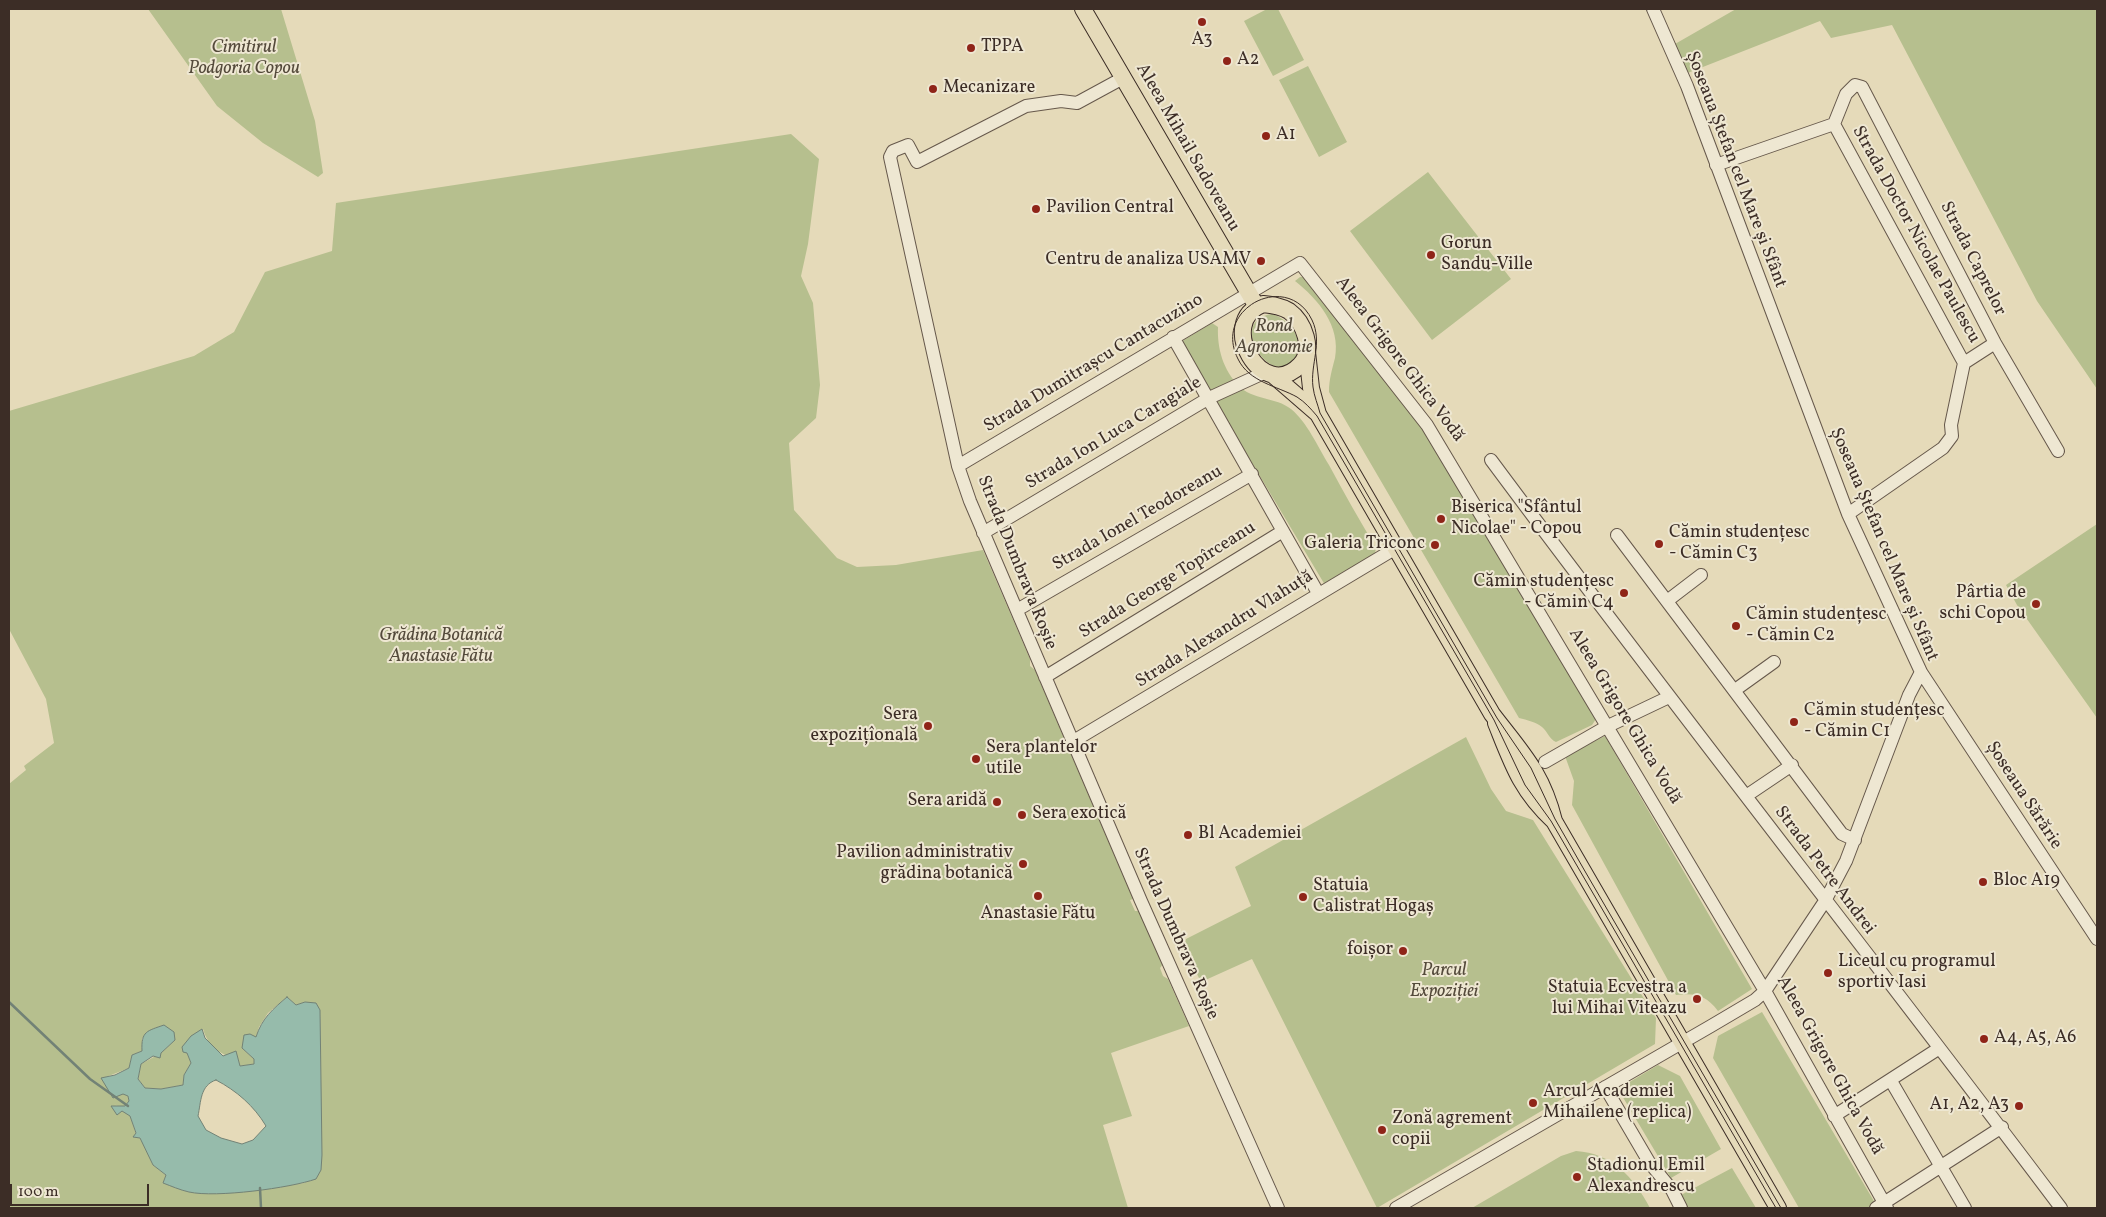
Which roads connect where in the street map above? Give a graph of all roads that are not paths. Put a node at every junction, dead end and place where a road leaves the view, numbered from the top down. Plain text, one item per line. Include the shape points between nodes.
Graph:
1 (1083, 9) edge
2 (1657, 11) edge
3 (1123, 78) junction
4 (1834, 124) junction
5 (1716, 165) junction
6 (1300, 262) joint
7 (1253, 300) junction
8 (1173, 337) junction
9 (1995, 343) junction
10 (1307, 352) junction
11 (1964, 363) junction
12 (1270, 373) junction
13 (1208, 398) junction
14 (1318, 414) junction
15 (2058, 451) dead end
16 (1492, 460) dead end
17 (958, 466) junction
18 (1252, 474) junction
19 (1848, 514) junction
20 (1283, 531) junction
21 (984, 533) junction
22 (1617, 535) dead end
23 (1396, 548) junction
24 (1701, 575) dead end
25 (1318, 593) junction
26 (1667, 601) junction
27 (1017, 610) junction
28 (1774, 662) dead end
29 (1921, 672) junction
30 (1045, 677) junction
31 (1736, 690) junction
32 (1669, 697) junction
33 (1606, 727) junction
34 (1072, 742) junction
35 (1545, 762) dead end
36 (1792, 765) junction
37 (1746, 796) junction
38 (1855, 840) junction
39 (1825, 901) junction
40 (2097, 939) edge
41 (1765, 991) junction
42 (1682, 1042) junction
43 (1938, 1049) junction
44 (1891, 1081) junction
45 (1605, 1087) junction
46 (1834, 1116) junction
47 (2002, 1127) junction
48 (1940, 1165) junction
49 (1883, 1207) edge
50 (1278, 1208) edge
51 (1396, 1208) edge
52 (1681, 1208) edge
53 (1778, 1208) edge
54 (1965, 1208) edge
55 (2061, 1208) edge

1 - 3 main road, Aleea Mihail Sadoveanu
2 - 5 street, Șoseaua Ștefan cel Mare și Sfânt
3 - 7 main road, Aleea Mihail Sadoveanu
3 - 17 street, Strada Dumbrava Roșie via 1077,103 1061,101 1026,106 917,162 908,145 893,151 890,157
4 - 5 street
4 - 9 street, Strada Caprelor via 1846,94 1855,84 1862,87
4 - 11 street, Strada Doctor Nicolae Paulescu
5 - 19 street, Șoseaua Ștefan cel Mare și Sfânt
6 - 7 street, Strada Dumitrașcu Cantacuzino
6 - 33 street, Aleea Grigore Ghica Vodă via 1427,425
7 - 8 street, Strada Dumitrașcu Cantacuzino
7 - 10 main road via 1290,312 1305,335
7 - 12 main road via 1246,317 1243,339 1250,358
8 - 13 street
8 - 17 street, Strada Dumitrașcu Cantacuzino
9 - 11 street
9 - 15 street, Strada Caprelor
10 - 12 main road via 1305,361 1296,371 1282,376
10 - 14 main road
11 - 19 street via 1951,425 1952,436 1944,448
12 - 13 street, Strada Ion Luca Caragiale
12 - 14 main road
13 - 18 street
13 - 21 street, Strada Ion Luca Caragiale
14 - 23 main road
16 - 32 street, Strada Petre Andrei
17 - 21 street, Strada Dumbrava Roșie
18 - 20 street
18 - 27 street, Strada Ionel Teodoreanu
19 - 29 street, Șoseaua Ștefan cel Mare și Sfânt
20 - 25 street
20 - 30 street, Strada George Topîrceanu
21 - 27 street, Strada Dumbrava Roșie
22 - 26 street
23 - 25 street, Strada Alexandru Vlahuță
23 - 42 main road via 1492,714 1524,752 1541,782 1554,821
24 - 26 street
25 - 34 street, Strada Alexandru Vlahuță
26 - 31 street
27 - 30 street, Strada Dumbrava Roșie
28 - 31 street
29 - 38 street, Șoseaua Ștefan cel Mare și Sfânt via 1909,695
29 - 40 street, Șoseaua Sărărie
30 - 34 street, Strada Dumbrava Roșie
31 - 36 street
32 - 33 street
32 - 37 street, Strada Petre Andrei
33 - 35 street
33 - 41 street, Aleea Grigore Ghica Vodă
34 - 50 street, Strada Dumbrava Roșie
36 - 37 street
36 - 38 street via 1842,834
37 - 39 street, Strada Petre Andrei
38 - 39 street, Șoseaua Ștefan cel Mare și Sfânt
39 - 41 street, Șoseaua Ștefan cel Mare și Sfânt
39 - 43 street, Strada Petre Andrei
41 - 42 street, Șoseaua Ștefan cel Mare și Sfânt
41 - 46 street, Aleea Grigore Ghica Vodă
42 - 45 street, Șoseaua Ștefan cel Mare și Sfânt
42 - 53 main road
43 - 44 street
43 - 47 street, Strada Petre Andrei
44 - 46 street
44 - 48 street
45 - 51 street, Șoseaua Ștefan cel Mare și Sfânt
45 - 52 street via 1649,1162 1672,1190
46 - 49 street, Aleea Grigore Ghica Vodă
47 - 48 street
47 - 55 street, Strada Petre Andrei
48 - 49 street
48 - 54 street

